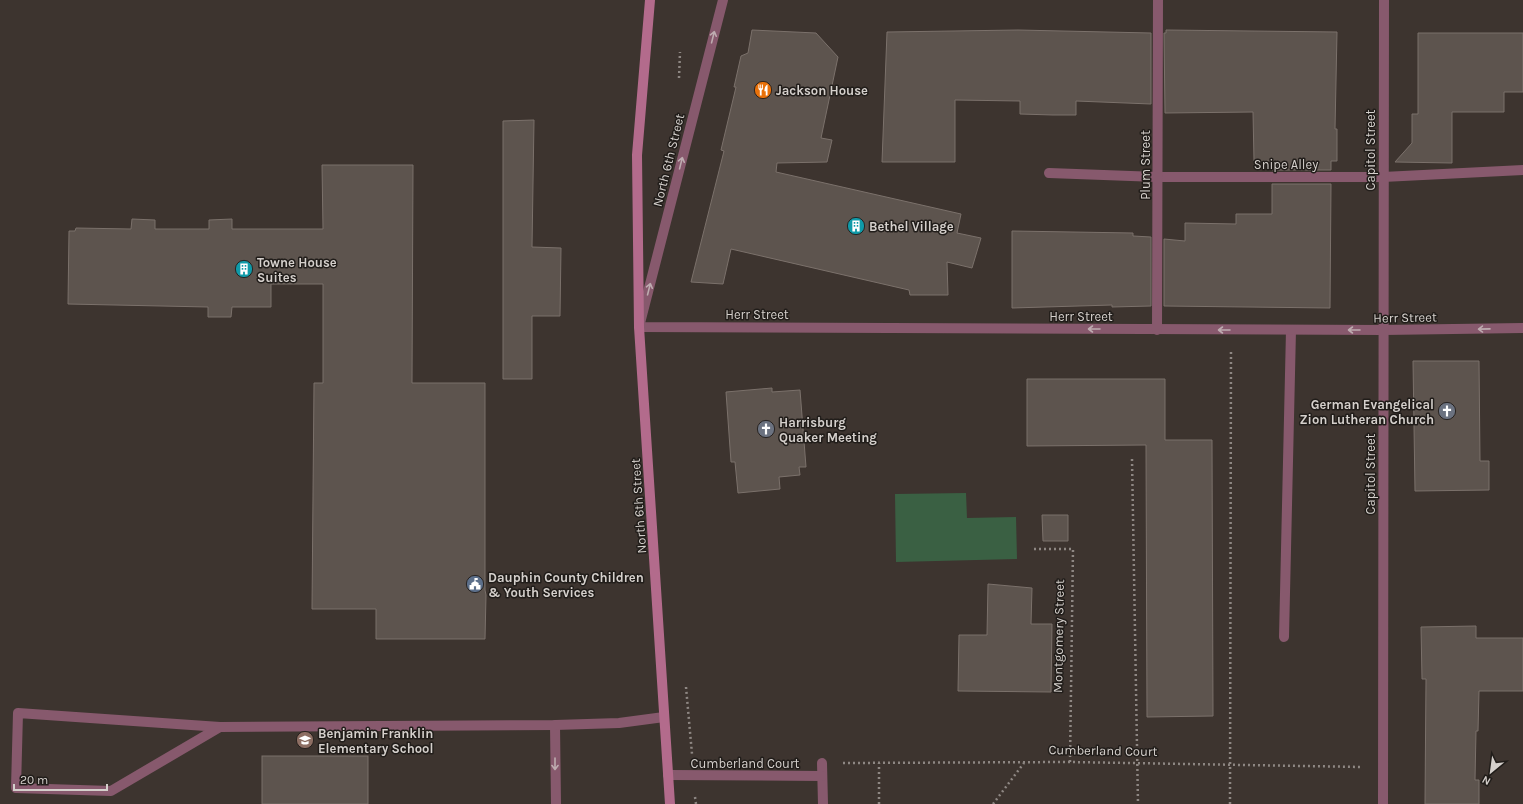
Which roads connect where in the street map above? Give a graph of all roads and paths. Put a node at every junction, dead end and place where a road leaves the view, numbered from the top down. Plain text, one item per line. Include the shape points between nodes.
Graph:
1 (650, 0) edge
2 (723, 0) edge
3 (1158, 0) edge
4 (1384, 0) edge
5 (1523, 170) edge
6 (1049, 173) dead end
7 (1158, 177) junction
8 (1383, 177) junction
9 (639, 327) junction
10 (1523, 328) edge
11 (1157, 330) junction
12 (1231, 330) junction
13 (1291, 330) junction
14 (1384, 330) junction
15 (1132, 459) dead end
16 (1034, 549) dead end
17 (1284, 637) dead end
18 (664, 717) junction
19 (555, 724) junction
20 (220, 727) junction
21 (822, 762) joint
22 (1024, 762) junction
23 (1070, 762) junction
24 (879, 763) junction
25 (1137, 763) junction
26 (1229, 765) junction
27 (1383, 767) junction
28 (668, 775) junction
29 (822, 776) junction
30 (556, 804) edge
31 (670, 804) edge
32 (823, 804) edge
33 (879, 804) edge
34 (993, 804) edge
35 (1138, 804) edge
36 (1230, 804) edge
37 (1383, 804) edge

1 - 9 main road, North 6th Street via 637,155
9 -> 2 street, North 6th Street
3 - 7 street, Plum Street
4 - 8 street, Capitol Street
5 - 8 street, Snipe Alley
6 - 7 street, Snipe Alley
7 - 8 street, Snipe Alley
7 - 11 street, Plum Street
8 - 14 street, Capitol Street
11 -> 9 street, Herr Street
9 - 18 main road, North 6th Street
10 -> 14 street, Herr Street
12 -> 11 street, Herr Street
12 - 13 street, Herr Street
12 - 26 path
14 -> 13 street, Herr Street
13 - 17 street
14 - 27 street, Capitol Street
15 - 25 path
16 - 23 path, Montgomery Street via 1073,549
18 - 19 street via 619,722
18 - 28 main road, North 6th Street
19 - 20 street
19 -> 30 street
20 - 20 street via 18,713 16,788 111,791
21 - 24 path, Cumberland Court
21 - 29 street
22 - 23 path, Cumberland Court
22 - 24 path, Cumberland Court
22 - 34 path
23 - 25 path, Cumberland Court
24 - 33 path
25 - 26 path, Cumberland Court
25 - 35 path
26 - 27 path, Cumberland Court
26 - 36 path
27 - 37 street, Capitol Street
28 - 29 street, Cumberland Court
28 - 31 main road, North 6th Street
29 - 32 street

